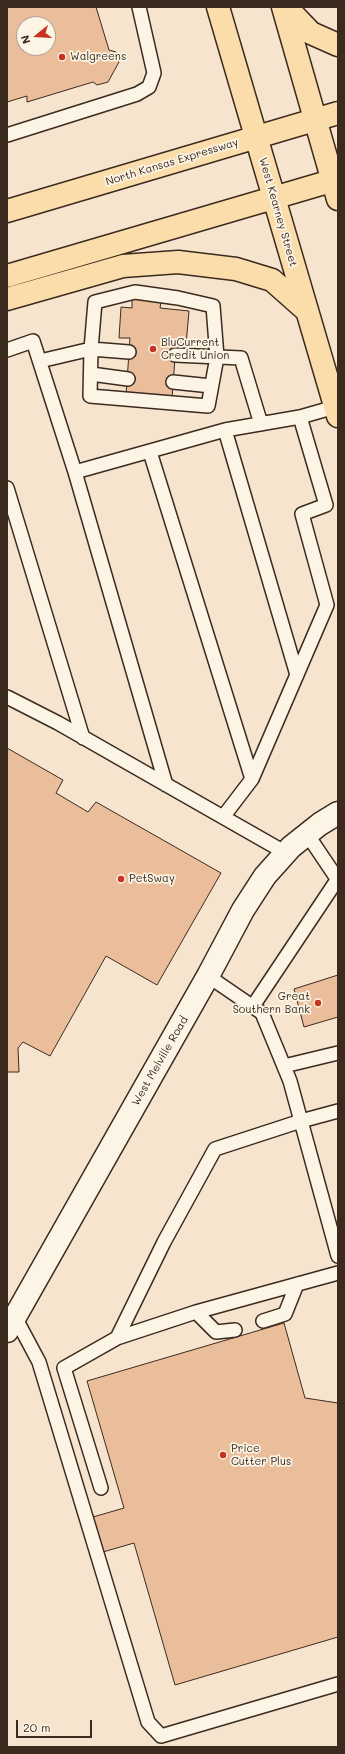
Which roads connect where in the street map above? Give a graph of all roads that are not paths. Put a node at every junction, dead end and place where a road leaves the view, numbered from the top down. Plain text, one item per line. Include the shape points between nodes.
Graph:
1 (139, 7) edge
2 (218, 7) edge
3 (283, 7) edge
4 (286, 7) edge
5 (338, 45) edge
6 (338, 113) edge
7 (316, 119) junction
8 (7, 135) edge
9 (256, 137) junction
10 (336, 186) edge
11 (274, 198) junction
12 (7, 211) edge
13 (7, 276) edge
14 (7, 299) edge
15 (307, 311) junction
16 (91, 349) junction
17 (7, 350) edge
18 (130, 352) dead end
19 (176, 355) dead end
20 (217, 357) junction
21 (40, 361) junction
22 (91, 374) junction
23 (128, 379) dead end
24 (174, 382) dead end
25 (211, 386) junction
26 (337, 412) edge
27 (300, 416) junction
28 (261, 424) junction
29 (225, 430) junction
30 (150, 452) junction
31 (75, 472) junction
32 (7, 488) edge
33 (297, 675) junction
34 (7, 697) edge
35 (83, 738) junction
36 (252, 779) junction
37 (166, 785) junction
38 (338, 813) edge
39 (223, 817) junction
40 (307, 834) junction
41 (286, 853) junction
42 (337, 880) edge
43 (208, 976) junction
44 (253, 1006) junction
45 (338, 1053) edge
46 (284, 1066) junction
47 (338, 1111) edge
48 (301, 1121) junction
49 (338, 1256) edge
50 (338, 1273) edge
51 (297, 1284) junction
52 (196, 1312) junction
53 (263, 1321) dead end
54 (11, 1324) edge
55 (235, 1330) dead end
56 (117, 1338) junction
57 (101, 1488) dead end
58 (338, 1684) edge

1 - 8 lane via 154,74 149,87 137,94
2 - 9 main road, West Kearney Street
3 - 7 main road
4 - 5 main road via 311,33
6 - 7 main road, North Kansas Expressway
7 - 9 main road, North Kansas Expressway
7 - 10 main road
9 - 11 main road, West Kearney Street
9 - 12 main road, North Kansas Expressway
10 - 11 main road
11 - 13 main road
11 - 15 main road, West Kearney Street
14 - 15 main road via 123,266 178,262 236,269 272,280
15 - 26 main road, West Kearney Street
16 - 18 lane
16 - 20 lane via 95,302 135,292 213,306
16 - 21 lane
16 - 22 lane
17 - 21 lane via 33,341
19 - 20 lane
20 - 25 lane
20 - 28 lane via 241,358
21 - 31 lane
22 - 23 lane
22 - 25 lane via 90,396 208,406
24 - 25 lane
26 - 27 lane
27 - 28 lane
27 - 33 lane via 326,505 302,514 327,604
28 - 29 lane
29 - 30 lane
29 - 33 lane
30 - 31 lane
30 - 36 lane
31 - 37 lane
32 - 35 lane
33 - 36 lane
34 - 35 lane
35 - 37 lane
36 - 39 lane
37 - 39 lane
38 - 40 street, West Melville Road
39 - 41 lane
40 - 41 street, West Melville Road
40 - 42 lane
41 - 43 street, West Melville Road via 265,876 243,910
42 - 44 lane
43 - 44 lane
43 - 54 street, West Melville Road
44 - 46 lane via 262,1013
45 - 46 lane
46 - 48 lane
47 - 48 lane
48 - 49 lane
48 - 56 lane via 215,1149 164,1242
50 - 51 lane
51 - 52 lane
51 - 53 lane via 285,1314
52 - 55 lane via 216,1332
52 - 56 lane
54 - 58 lane via 39,1362 148,1722 161,1736
56 - 57 lane via 64,1368

